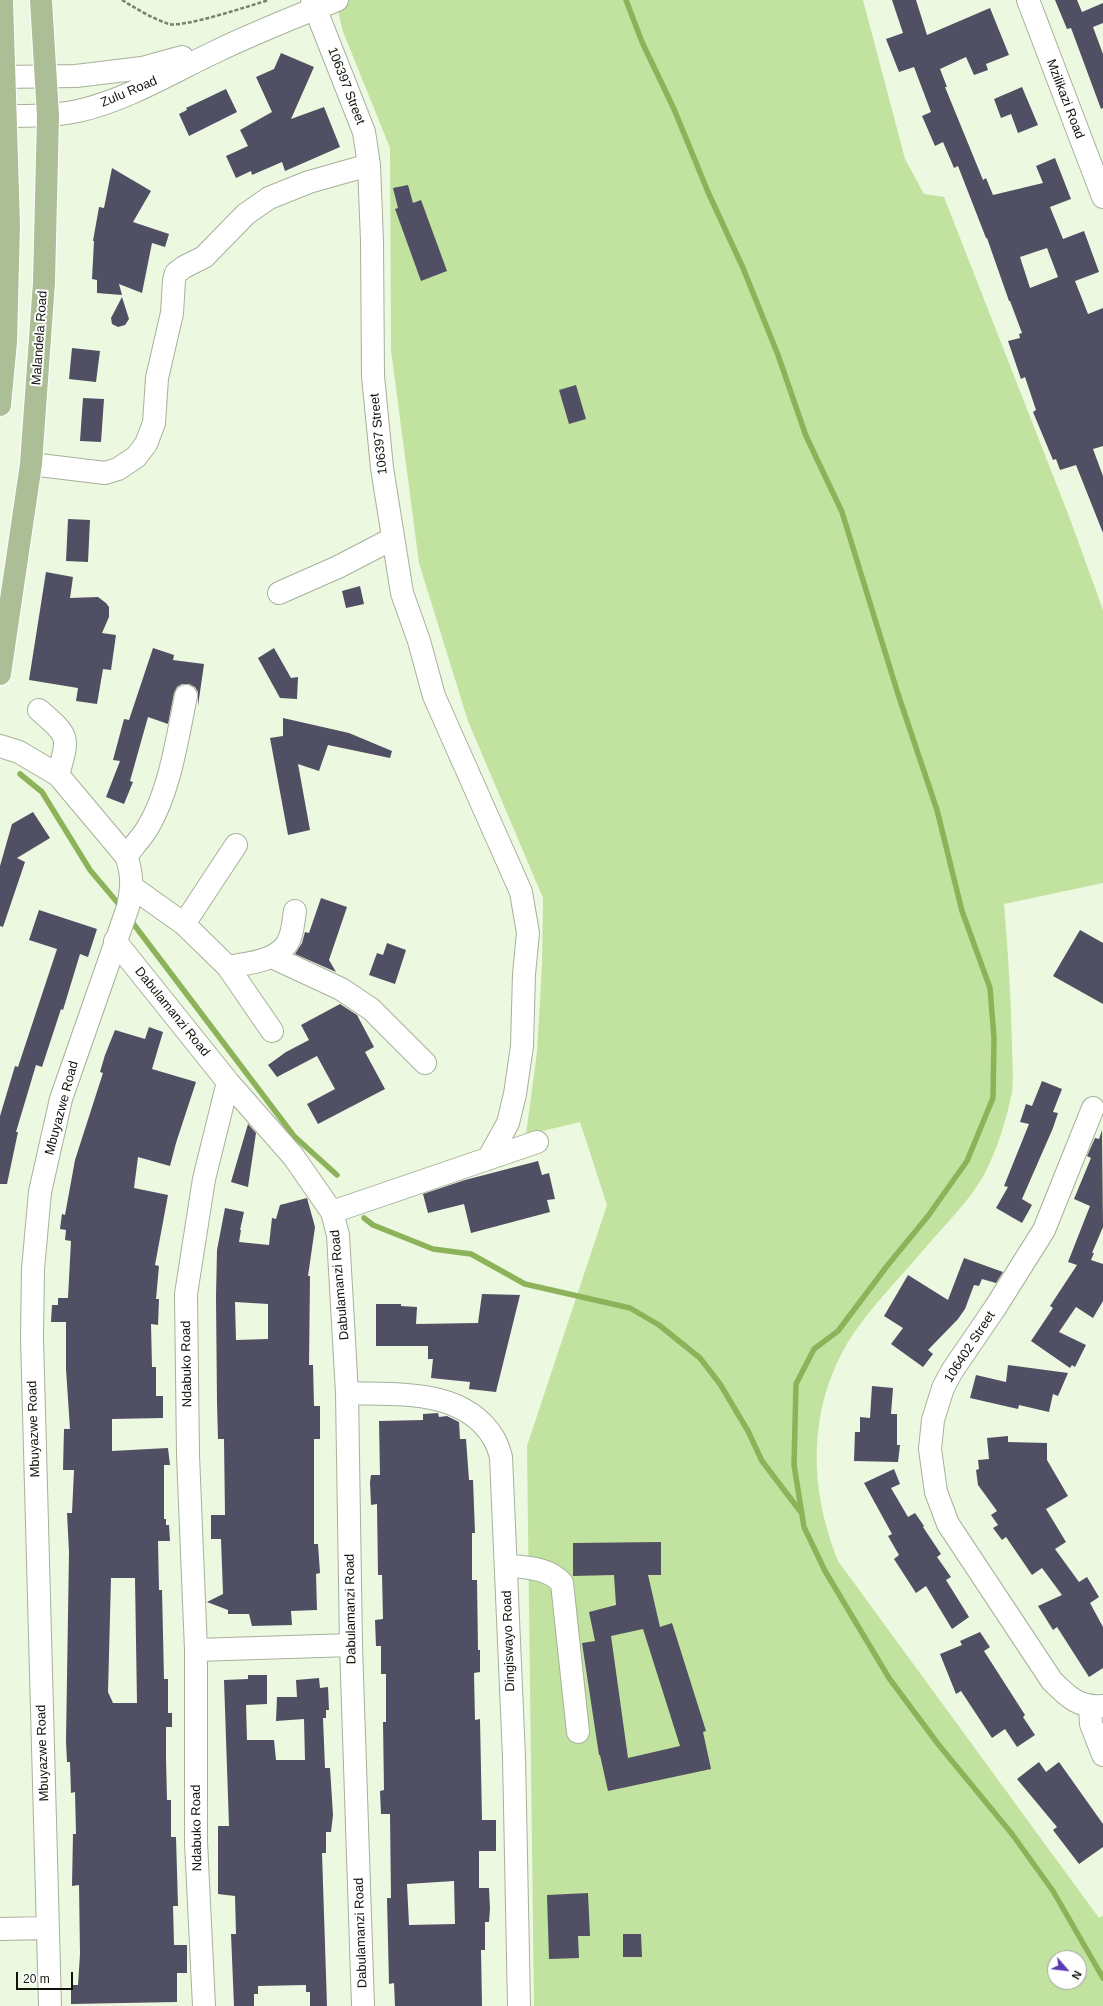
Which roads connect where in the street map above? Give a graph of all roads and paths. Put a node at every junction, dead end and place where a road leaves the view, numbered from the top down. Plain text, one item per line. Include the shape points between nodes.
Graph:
1 (2, 0) edge
2 (41, 0) edge
3 (122, 0) edge
4 (269, 0) edge
5 (337, 0) edge
6 (1028, 0) edge
7 (314, 4) edge
8 (244, 38) junction
9 (2, 77) edge
10 (47, 77) junction
11 (5, 116) junction
12 (48, 116) junction
13 (369, 165) junction
14 (4, 167) edge
15 (1103, 197) edge
16 (0, 405) edge
17 (31, 464) junction
18 (392, 539) junction
19 (279, 593) dead end
20 (0, 674) edge
21 (186, 696) dead end
22 (39, 710) dead end
23 (0, 746) edge
24 (58, 775) junction
25 (236, 845) dead end
26 (126, 856) junction
27 (128, 905) junction
28 (295, 912) dead end
29 (184, 924) junction
30 (115, 941) junction
31 (272, 957) junction
32 (228, 967) junction
33 (272, 1031) dead end
34 (425, 1063) dead end
35 (228, 1082) junction
36 (1093, 1108) dead end
37 (537, 1142) dead end
38 (488, 1159) junction
39 (332, 1212) junction
40 (347, 1393) junction
41 (506, 1565) junction
42 (352, 1646) junction
43 (196, 1650) junction
44 (1097, 1707) edge
45 (578, 1732) dead end
46 (1103, 1755) edge
47 (48, 1928) junction
48 (0, 1929) edge
49 (50, 2006) edge
50 (204, 2006) edge
51 (363, 2006) edge
52 (519, 2006) edge

1 - 9 main road
2 - 10 main road, Malandela Road
3 - 4 path via 140,12 171,24 233,12
5 - 7 street, Zulu Road
6 - 15 street, Mzilikazi Road
7 - 8 street, Zulu Road
7 - 13 street, 106397 Street via 364,132
8 - 10 street, Zulu Road via 142,68
8 - 12 street, Zulu Road via 128,94 78,111
9 - 10 street, Zulu Road
9 - 11 main road
10 - 12 main road, Malandela Road
11 - 12 street, Zulu Road
11 - 14 main road
12 - 17 main road, Malandela Road via 44,282
13 - 17 street via 310,182 269,198 246,214 204,257 176,273 172,313 158,378 154,423 146,444 136,457 118,469 105,473
13 - 18 street, 106397 Street via 373,376
14 - 16 main road via 7,303
17 - 20 main road, Malandela Road
18 - 19 street
18 - 38 street, 106397 Street via 402,593 434,696 521,892 528,933 522,1046 515,1094 508,1123
21 - 26 street via 171,767 157,807 147,828
22 - 24 street via 64,734 66,744
23 - 24 street via 19,752
24 - 26 street
25 - 29 street
26 - 27 street via 131,869
27 - 29 street
27 - 30 street
28 - 31 street via 286,945
29 - 32 street
30 - 35 street, Dabulamanzi Road
30 - 47 street, Mbuyazwe Road via 61,1099 40,1192 33,1270 32,1338
31 - 32 street
31 - 34 street via 341,989 371,1010
32 - 33 street
35 - 39 street, Dabulamanzi Road via 293,1156
35 - 43 street, Ndabuko Road via 204,1179 186,1294 188,1455
36 - 44 street, 106402 Street via 1044,1230 943,1388 933,1420 930,1449 936,1492 955,1536 1052,1681 1068,1697
37 - 38 street, Dabulamanzi Road
38 - 39 street, Dabulamanzi Road
39 - 40 street, Dabulamanzi Road via 340,1258
40 - 41 street, Dingiswayo Road via 444,1401 463,1409 482,1422 494,1438 501,1457
40 - 42 street, Dabulamanzi Road
41 - 45 street via 555,1574 562,1583
41 - 52 street, Dingiswayo Road via 514,1757
42 - 43 street
42 - 51 street, Dabulamanzi Road
43 - 50 street, Ndabuko Road via 196,1842
44 - 46 street via 1091,1724
47 - 48 street
47 - 49 street, Mbuyazwe Road

